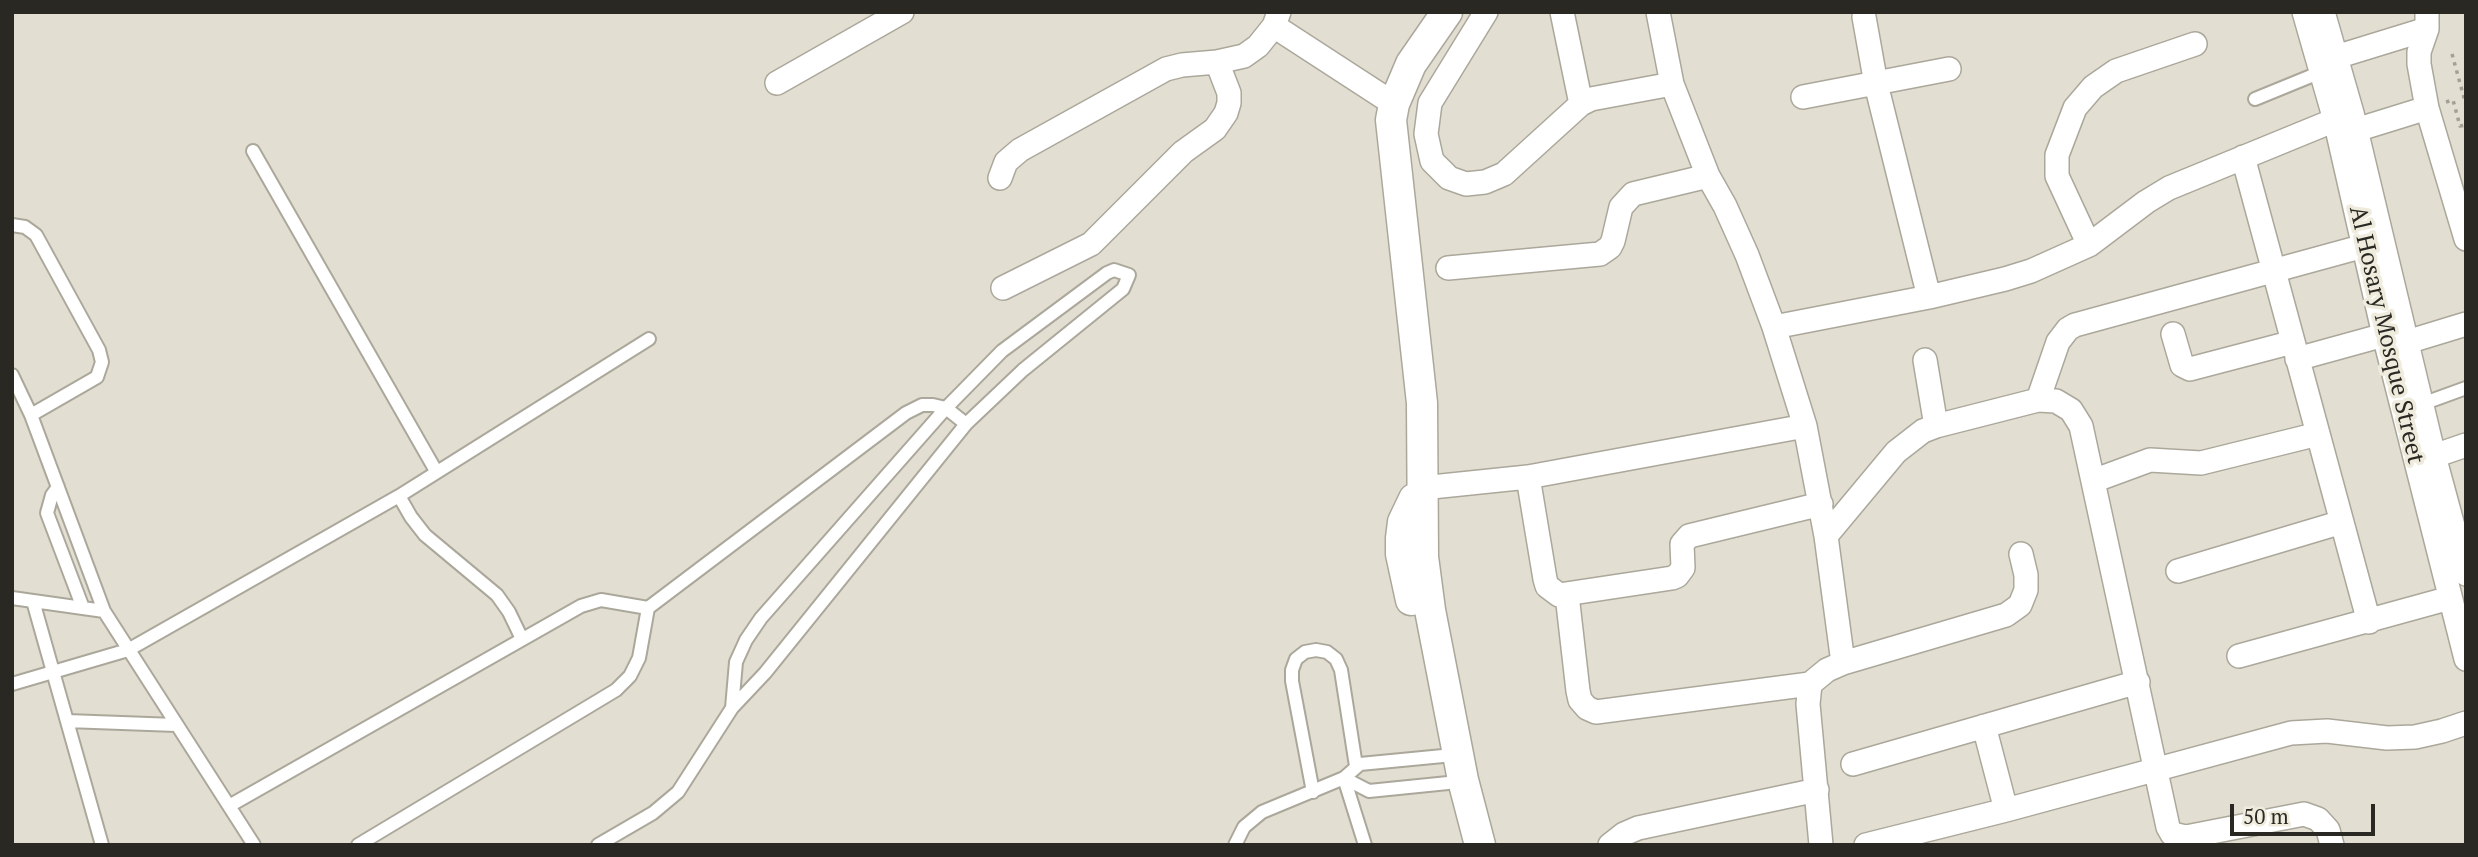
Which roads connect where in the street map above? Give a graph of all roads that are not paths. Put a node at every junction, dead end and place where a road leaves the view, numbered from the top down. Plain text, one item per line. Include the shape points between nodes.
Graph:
1 (902, 12) edge
2 (1447, 12) edge
3 (1486, 12) edge
4 (1562, 12) edge
5 (1658, 12) edge
6 (2304, 12) edge
7 (2323, 12) edge
8 (1864, 17) dead end
9 (1276, 19) edge
10 (2427, 21) edge
11 (2195, 44) dead end
12 (1217, 62) junction
13 (2328, 65) junction
14 (1949, 69) dead end
15 (777, 83) dead end
16 (1672, 84) junction
17 (1876, 84) junction
18 (1803, 97) dead end
19 (2255, 99) dead end
20 (1394, 104) junction
21 (1581, 104) junction
22 (2427, 108) junction
23 (2348, 121) junction
24 (253, 151) dead end
25 (2243, 156) junction
26 (1707, 176) junction
27 (1000, 178) dead end
28 (12, 225) edge
29 (2466, 239) edge
30 (2089, 245) junction
31 (2364, 246) junction
32 (1448, 268) dead end
33 (2274, 272) junction
34 (1003, 288) dead end
35 (1929, 297) junction
36 (2466, 324) edge
37 (1774, 327) junction
38 (2173, 334) dead end
39 (2384, 335) junction
40 (649, 339) dead end
41 (2407, 342) junction
42 (2295, 351) junction
43 (1925, 360) dead end
44 (12, 375) edge
45 (2466, 388) edge
46 (2038, 400) junction
47 (2422, 404) junction
48 (946, 408) junction
49 (31, 415) junction
50 (966, 425) junction
51 (1805, 426) junction
52 (1936, 426) junction
53 (2318, 434) junction
54 (2466, 445) edge
55 (2434, 456) junction
56 (436, 471) junction
57 (1528, 477) junction
58 (2093, 481) junction
59 (58, 487) junction
60 (1422, 488) junction
61 (399, 496) junction
62 (1821, 504) junction
63 (2342, 522) junction
64 (1826, 536) junction
65 (2021, 554) dead end
66 (2178, 570) dead end
67 (2466, 574) edge
68 (1567, 595) junction
69 (12, 598) edge
70 (2450, 598) junction
71 (33, 601) junction
72 (83, 608) junction
73 (648, 608) junction
74 (104, 611) junction
75 (2369, 622) junction
76 (522, 639) junction
77 (128, 650) junction
78 (2239, 656) dead end
79 (2466, 659) edge
80 (1843, 663) junction
81 (53, 674) junction
82 (2138, 682) junction
83 (12, 684) edge
84 (1810, 684) junction
85 (732, 708) junction
86 (67, 721) junction
87 (2466, 723) edge
88 (176, 725) junction
89 (1984, 726) junction
90 (1853, 764) dead end
91 (1356, 766) junction
92 (2157, 770) junction
93 (1451, 773) junction
94 (1343, 778) junction
95 (1817, 790) junction
96 (1313, 792) junction
97 (229, 806) junction
98 (2006, 810) junction
99 (102, 845) edge
100 (254, 845) edge
101 (358, 845) edge
102 (598, 845) edge
103 (1235, 845) edge
104 (1365, 845) edge
105 (1463, 845) edge
106 (1480, 845) edge
107 (1610, 845) edge
108 (1821, 845) edge
109 (1866, 845) edge
110 (2332, 845) edge

1 - 15 street
2 - 20 street via 1411,64
3 - 21 street via 1430,103 1426,134 1432,160 1449,178 1466,184 1504,174
4 - 21 street
5 - 16 street
6 - 13 street, Al Hosary Mosque Street
7 - 13 street, Al Hosary Mosque Street
8 - 17 street
9 - 12 street via 1258,46 1244,56
9 - 20 street
10 - 13 street
10 - 22 street via 2419,64
11 - 30 street via 2116,71 2093,87 2075,108 2057,155 2057,176
12 - 27 street via 1182,65 1153,76 1020,150 1006,162
12 - 34 street via 1229,103 1215,129 1183,152 1091,244
13 - 19 lane
13 - 23 street, Al Hosary Mosque Street
14 - 17 street
16 - 21 street via 1600,96
16 - 26 street
17 - 18 street
17 - 35 street
20 - 60 street via 1392,139 1422,403
22 - 23 street
22 - 29 street
23 - 25 street
23 - 31 street, Al Hosary Mosque Street
23 - 41 street, Al Hosary Mosque Street
24 - 56 lane
25 - 30 street via 2169,188
25 - 33 street
26 - 32 street via 1633,194 1621,207 1610,247 1600,254
26 - 37 street via 1736,229
28 - 49 lane via 36,235 102,362 97,377
30 - 35 street via 2018,275
31 - 33 street
31 - 39 street, Al Hosary Mosque Street
33 - 42 street
33 - 46 street via 2075,325 2058,342
35 - 37 street
36 - 41 street
37 - 51 street
38 - 42 street via 2182,365 2190,369
39 - 42 street
39 - 70 street, Al Hosary Mosque Street
40 - 56 lane
41 - 47 street, Al Hosary Mosque Street
42 - 53 street
43 - 52 street
44 - 49 lane
45 - 47 lane
46 - 52 street
46 - 58 street via 2056,401 2071,410 2081,426
47 - 55 street, Al Hosary Mosque Street
48 - 50 lane
48 - 50 lane via 1002,351 1107,273 1114,270 1129,275 1123,289 1023,370
48 - 73 lane via 922,405 906,413
48 - 85 lane via 761,618 737,662
49 - 59 lane
50 - 85 lane
51 - 57 street
51 - 62 street
52 - 64 street via 1896,452
53 - 58 street via 2201,463 2150,460
53 - 63 street
54 - 55 street
55 - 67 street, Al Hosary Mosque Street
56 - 61 lane
57 - 60 street
57 - 68 street via 1547,586
58 - 82 street
59 - 72 lane via 47,513
59 - 74 lane
60 - 93 street via 1403,522 1401,554
61 - 76 lane via 425,534 497,594
61 - 77 lane
62 - 64 street
62 - 68 street via 1689,536 1682,544 1683,568 1677,576
63 - 66 street
63 - 75 street
64 - 80 street
65 - 80 street via 2026,590 2020,605 2006,615
68 - 84 street via 1580,700 1596,712
69 - 71 lane
70 - 75 street
70 - 79 street, Al Hosary Mosque Street
71 - 72 lane
71 - 81 lane
72 - 74 lane
73 - 76 lane via 601,600
73 - 101 lane via 639,658 616,690
74 - 77 lane
75 - 78 street
76 - 97 lane
77 - 81 lane
77 - 88 lane
80 - 84 street
81 - 83 lane
81 - 86 lane
82 - 89 street
82 - 92 street
84 - 95 street
85 - 102 lane via 678,792 653,813
86 - 88 lane
86 - 99 lane
87 - 92 street via 2415,737 2301,732
88 - 97 lane
89 - 90 street
89 - 98 street
91 - 93 lane via 1365,763
91 - 94 lane
91 - 96 lane via 1341,670 1328,652 1305,652 1296,659 1292,681
92 - 98 street
92 - 110 street via 2172,834 2179,837 2304,814 2318,819 2328,830
93 - 94 lane via 1368,791
93 - 105 street
93 - 106 street
94 - 96 lane
94 - 104 lane
95 - 107 street via 1638,828
95 - 108 street
96 - 103 lane via 1262,812 1244,827
97 - 100 lane
98 - 109 street

